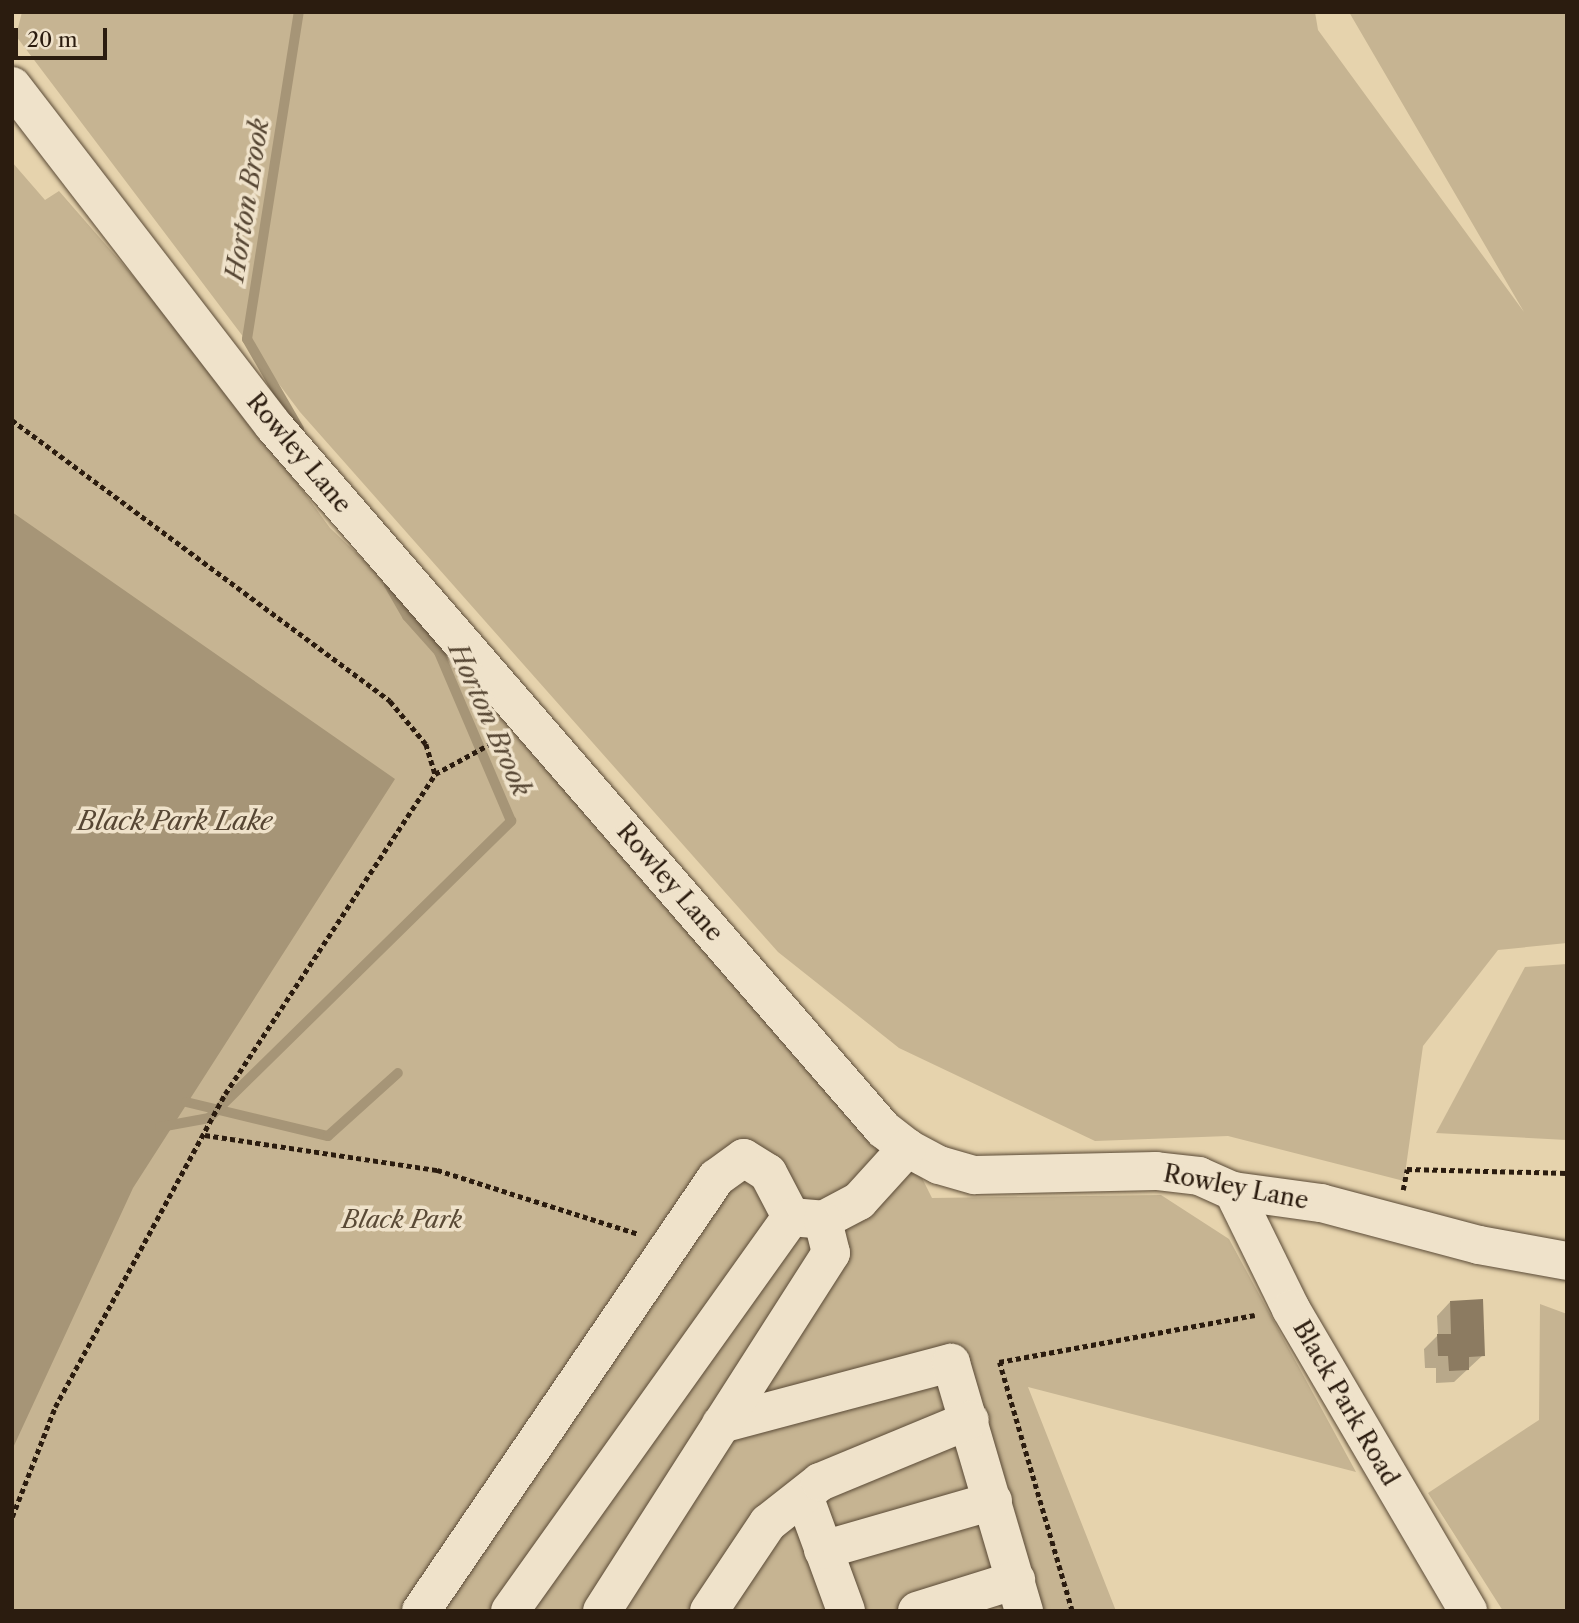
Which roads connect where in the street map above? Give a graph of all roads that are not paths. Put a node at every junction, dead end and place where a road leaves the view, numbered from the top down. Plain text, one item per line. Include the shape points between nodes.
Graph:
1 (12, 86) edge
2 (907, 1148) junction
3 (1233, 1191) junction
4 (807, 1219) junction
5 (1567, 1261) edge
6 (970, 1420) junction
7 (721, 1424) junction
8 (804, 1496) junction
9 (993, 1501) junction
10 (823, 1549) junction
11 (1020, 1595) edge
12 (835, 1603) edge
13 (421, 1611) edge
14 (510, 1611) edge
15 (602, 1611) edge
16 (709, 1611) edge
17 (917, 1611) edge
18 (1468, 1611) edge

1 - 2 street, Rowley Lane via 273,425 883,1129
2 - 3 street, Rowley Lane via 939,1165 975,1175 1156,1171 1199,1176
2 - 4 street via 859,1200
3 - 5 street, Rowley Lane via 1321,1203 1479,1245
3 - 18 street, Black Park Road via 1291,1309
4 - 7 street via 831,1253
4 - 13 street via 768,1173 744,1157 716,1178
4 - 14 street
6 - 7 street via 951,1363
6 - 8 street via 820,1482
6 - 9 street
7 - 15 street
8 - 10 street
8 - 16 street via 768,1523
9 - 10 street
9 - 11 street
10 - 12 street
11 - 17 street

